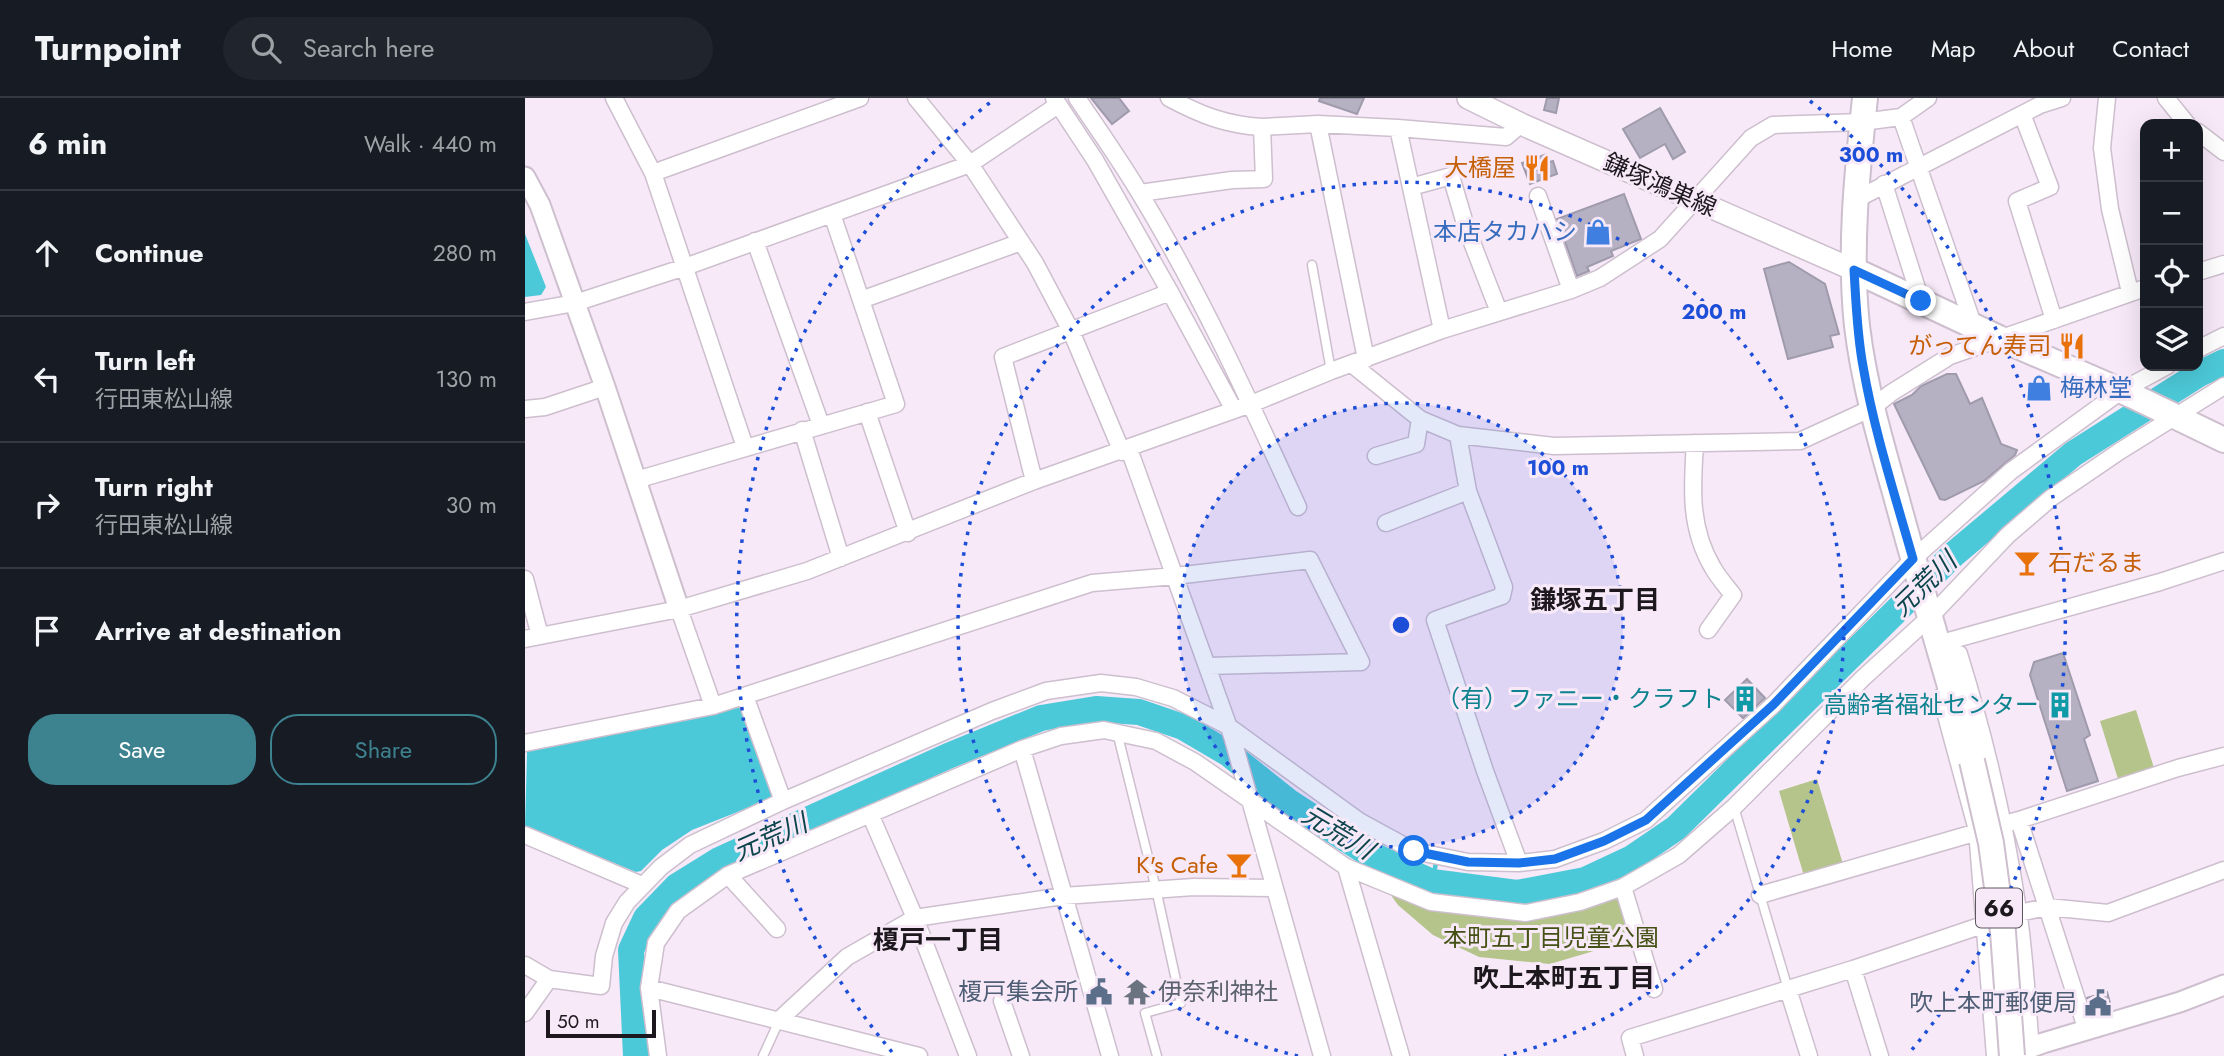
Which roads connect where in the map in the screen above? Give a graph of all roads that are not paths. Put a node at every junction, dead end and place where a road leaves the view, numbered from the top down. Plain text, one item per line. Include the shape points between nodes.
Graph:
1 (614, 98) edge
2 (860, 98) edge
3 (916, 98) edge
4 (1077, 98) edge
5 (1169, 98) edge
6 (1468, 98) edge
7 (1928, 98) edge
8 (2062, 98) edge
9 (2107, 98) edge
10 (2166, 98) edge
11 (1056, 101) edge
12 (1863, 110) edge
13 (2022, 114) junction
14 (1901, 117) junction
15 (2183, 119) edge
16 (1318, 124) junction
17 (1521, 124) junction
18 (1262, 127) junction
19 (1398, 128) junction
20 (2203, 136) edge
21 (2224, 152) edge
22 (970, 164) junction
23 (1919, 168) junction
24 (653, 173) junction
25 (525, 177) edge
26 (1884, 184) junction
27 (1411, 187) junction
28 (1140, 192) junction
29 (1538, 196) dead end
30 (1855, 200) junction
31 (1697, 201) junction
32 (832, 214) junction
33 (755, 242) junction
34 (1021, 242) junction
35 (2224, 264) edge
36 (1312, 265) dead end
37 (685, 267) junction
38 (1854, 270) junction
39 (2203, 270) edge
40 (1571, 290) junction
41 (2138, 290) edge
42 (1170, 292) junction
43 (861, 300) junction
44 (1921, 301) junction
45 (575, 303) junction
46 (525, 312) edge
47 (1499, 312) junction
48 (2054, 320) junction
49 (1974, 327) junction
50 (1442, 330) junction
51 (1072, 331) junction
52 (2224, 336) edge
53 (1999, 338) junction
54 (2203, 346) edge
55 (1360, 362) junction
56 (1331, 371) junction
57 (2160, 371) edge
58 (2224, 386) edge
59 (605, 387) junction
60 (2127, 393) junction
61 (1251, 404) junction
62 (1872, 408) junction
63 (525, 409) edge
64 (1234, 410) junction
65 (867, 412) junction
66 (2169, 413) junction
67 (1420, 419) junction
68 (821, 425) junction
69 (803, 430) junction
70 (1458, 435) junction
71 (2224, 440) edge
72 (1695, 443) junction
73 (745, 447) junction
74 (1125, 450) junction
75 (1376, 456) dead end
76 (636, 480) junction
77 (1034, 481) junction
78 (1468, 491) junction
79 (1298, 507) dead end
80 (1386, 523) dead end
81 (908, 533) junction
82 (841, 558) junction
83 (1913, 561) junction
84 (2224, 561) edge
85 (1175, 576) junction
86 (525, 579) edge
87 (679, 609) junction
88 (1929, 614) junction
89 (1708, 629) dead end
90 (532, 637) edge
91 (1938, 645) junction
92 (1208, 667) junction
93 (745, 696) junction
94 (713, 706) junction
95 (1230, 731) junction
96 (1117, 732) junction
97 (525, 743) edge
98 (1022, 749) junction
99 (2224, 756) edge
100 (783, 801) junction
101 (1250, 801) junction
102 (1734, 807) junction
103 (870, 814) junction
104 (2011, 821) junction
105 (1977, 830) junction
106 (525, 835) edge
107 (1519, 863) junction
108 (1346, 867) junction
109 (2224, 870) edge
110 (728, 875) junction
111 (642, 886) junction
112 (1623, 887) junction
113 (1274, 888) junction
114 (1156, 890) junction
115 (1760, 895) junction
116 (1063, 896) junction
117 (2048, 907) junction
118 (2018, 913) junction
119 (915, 918) junction
120 (1984, 925) junction
121 (777, 929) dead end
122 (525, 965) edge
123 (1853, 969) junction
124 (549, 979) junction
125 (2224, 985) edge
126 (649, 988) junction
127 (1654, 989) dead end
128 (1788, 989) junction
129 (1002, 1001) dead end
130 (525, 1013) edge
131 (779, 1020) junction
132 (2087, 1031) junction
133 (2022, 1052) edge
134 (895, 1053) edge
135 (658, 1056) edge
136 (763, 1056) edge
137 (919, 1056) edge
138 (968, 1056) edge
139 (1021, 1056) edge
140 (1109, 1056) edge
141 (1157, 1056) edge
142 (1321, 1056) edge
143 (1401, 1056) edge
144 (1635, 1056) edge
145 (1809, 1056) edge
146 (1880, 1056) edge
147 (1995, 1056) edge
148 (2007, 1056) edge

1 - 24 street
2 - 24 street
3 - 22 street
4 - 28 street
5 - 18 street via 1236,126
6 - 17 main road, 鎌塚鴻巣線
7 - 14 street
8 - 13 street
9 - 41 street via 2102,148 2110,209
10 - 15 street
11 - 22 street
11 - 42 street
12 - 14 street
12 - 30 main road, 66
12 - 31 street via 1773,125 1751,138
13 - 23 street
13 - 48 street via 2050,187 2017,201
14 - 23 street
16 - 18 street
16 - 19 street
16 - 55 street
17 - 19 street via 1506,136
17 - 31 main road, 鎌塚鴻巣線
18 - 28 street via 1264,179
19 - 27 street
20 - 21 street
22 - 32 street
22 - 34 street
23 - 26 street
23 - 49 street
24 - 37 street
25 - 45 street via 540,205
26 - 30 street
26 - 44 street
27 - 47 street via 1451,176
27 - 50 street
28 - 61 street
29 - 40 street
30 - 38 main road, 66
31 - 38 main road, 鎌塚鴻巣線
31 - 40 street via 1660,239 1600,278
32 - 33 street
32 - 43 street
33 - 37 street
33 - 68 street
34 - 43 street
34 - 51 street
35 - 39 street
36 - 56 lane
37 - 45 street
37 - 73 street
38 - 44 main road
38 - 62 main road, 66 via 1857,322
40 - 47 street
41 - 48 street
42 - 51 street
42 - 64 street
43 - 65 street via 896,404
44 - 49 main road
45 - 46 street
45 - 59 street
47 - 50 street
48 - 53 street
49 - 53 main road
50 - 55 street
51 - 74 street
51 - 77 street via 1003,357
52 - 54 street
53 - 60 main road
53 - 62 street via 1950,356
55 - 56 street
55 - 67 street
56 - 61 street
57 - 60 street
58 - 66 street
59 - 63 street
59 - 76 street
60 - 66 main road
60 - 83 street via 2011,471
61 - 64 street
61 - 79 street
62 - 72 street via 1800,441
62 - 83 main road, 66
64 - 74 street
65 - 68 street
65 - 81 street
66 - 71 main road
66 - 88 street via 2051,498
67 - 70 street
67 - 75 street via 1416,444
68 - 69 street
69 - 73 street
69 - 82 street
70 - 72 street via 1554,446
70 - 78 street
72 - 89 street via 1691,494 1698,538 1733,595
73 - 76 street
74 - 77 street
74 - 85 street
76 - 87 street
77 - 81 street
78 - 80 street
78 - 107 street via 1504,587 1502,596 1435,620
81 - 82 street
82 - 87 street
83 - 88 main road, 66
83 - 107 street via 1773,705 1646,820 1555,859
84 - 91 street
85 - 92 street
85 - 92 street via 1310,560 1361,662
85 - 93 street via 1092,583
86 - 90 street
87 - 90 street
87 - 94 street
88 - 91 main road, 66
88 - 102 street
91 - 104 street via 1959,654
91 - 105 street via 1933,666
91 - 133 main road, 66, bridge via 1972,761 1993,856
92 - 95 street
93 - 94 street
93 - 100 street
94 - 97 street
95 - 100 street via 1173,698 1136,687 1101,683 1046,691
95 - 101 street
95 - 107 street via 1359,821 1414,851 1468,862
96 - 98 street via 1061,736
96 - 101 street via 1176,751
96 - 114 lane
98 - 103 street
98 - 116 street
99 - 104 street
100 - 111 street via 690,845
101 - 108 street
101 - 113 street
102 - 112 street via 1679,855
102 - 115 lane
103 - 110 street
103 - 119 street
104 - 105 street
104 - 117 street
104 - 118 street
105 - 115 street
105 - 120 street
106 - 111 street
108 - 112 street via 1431,902 1526,913
108 - 143 street
109 - 117 street via 2108,913
110 - 121 street
110 - 126 street via 678,911 656,943
111 - 124 street via 614,923 601,986
112 - 127 street
113 - 114 street
113 - 142 street
114 - 116 street
114 - 141 lane via 1181,1003 1145,1013
115 - 128 lane
116 - 119 street
116 - 140 street
117 - 118 street
117 - 132 street
118 - 120 street
118 - 133 street
119 - 131 street via 847,957
119 - 138 street
120 - 123 street
120 - 147 street
122 - 124 street
123 - 128 street
123 - 146 street
124 - 130 street
125 - 132 street
126 - 131 street
126 - 135 street
128 - 144 street via 1630,1038
128 - 145 street
129 - 139 street
131 - 134 street
131 - 136 lane
132 - 133 street
133 - 148 street
134 - 137 street

